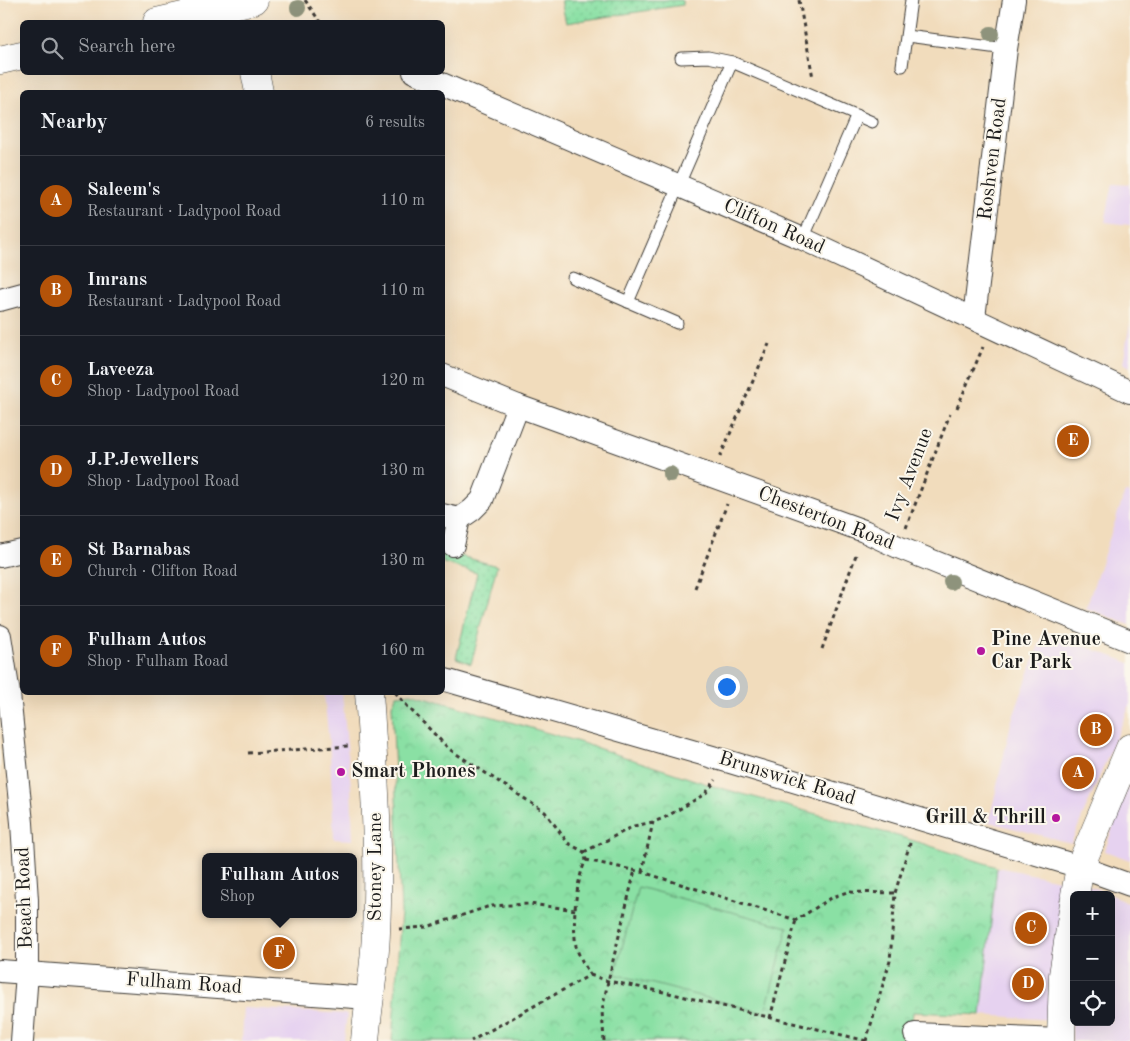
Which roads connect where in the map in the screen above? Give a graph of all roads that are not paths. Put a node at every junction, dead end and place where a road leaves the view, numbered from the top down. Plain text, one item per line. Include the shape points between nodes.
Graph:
1 (911, 0) edge
2 (1014, 0) edge
3 (246, 6) edge
4 (168, 20) edge
5 (907, 36) junction
6 (1006, 49) junction
7 (20, 55) edge
8 (681, 58) dead end
9 (0, 60) edge
10 (732, 62) junction
11 (902, 66) dead end
12 (256, 75) edge
13 (421, 75) edge
14 (259, 90) edge
15 (856, 115) junction
16 (872, 122) dead end
17 (678, 185) junction
18 (803, 239) junction
19 (573, 278) dead end
20 (20, 295) edge
21 (0, 300) edge
22 (628, 302) junction
23 (983, 322) junction
24 (678, 323) dead end
25 (445, 376) edge
26 (1130, 392) edge
27 (518, 406) junction
28 (451, 517) edge
29 (453, 545) dead end
30 (20, 551) edge
31 (0, 556) edge
32 (0, 636) edge
33 (1130, 642) edge
34 (445, 680) edge
35 (369, 695) edge
36 (1130, 748) edge
37 (1080, 867) junction
38 (1130, 885) edge
39 (1076, 891) edge
40 (1070, 929) edge
41 (0, 971) edge
42 (27, 973) junction
43 (368, 998) junction
44 (915, 1034) dead end
45 (1061, 1040) edge
46 (22, 1041) edge
47 (364, 1041) edge

1 - 5 lane
2 - 6 street, Roshven Road
3 - 4 street
5 - 6 lane
5 - 11 lane
6 - 23 street, Roshven Road
7 - 9 street
8 - 10 lane via 708,57
10 - 15 lane
10 - 17 lane
12 - 14 street
13 - 17 street, Clifton Road
15 - 16 lane
15 - 18 lane
17 - 18 street, Clifton Road
17 - 22 lane
18 - 23 street, Clifton Road
19 - 22 lane
20 - 21 street
22 - 24 lane
23 - 26 street, Clifton Road
25 - 27 street, Chesterton Road
27 - 28 street via 482,500 472,510
27 - 33 street, Chesterton Road via 864,531
28 - 29 street
30 - 31 street
32 - 42 street, Beach Road via 22,823
34 - 37 street, Brunswick Road
35 - 43 street, Stoney Lane via 377,833 376,931
36 - 37 street
37 - 38 street, Brunswick Road
37 - 39 street
40 - 45 street via 1063,975
41 - 42 street, Fulham Road
42 - 43 street, Fulham Road
42 - 46 street, Beach Road
43 - 47 street, Stoney Lane
44 - 45 street

